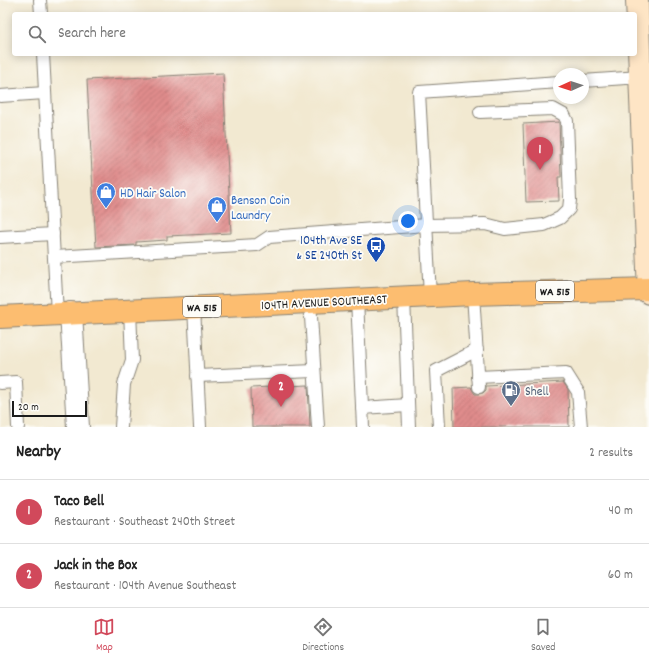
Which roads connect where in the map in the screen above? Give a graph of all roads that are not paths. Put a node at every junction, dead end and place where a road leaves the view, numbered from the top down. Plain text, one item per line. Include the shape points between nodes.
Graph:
1 (40, 0) edge
2 (637, 0) edge
3 (41, 12) edge
4 (43, 56) edge
5 (640, 77) junction
6 (589, 81) edge
7 (553, 82) edge
8 (45, 93) junction
9 (0, 96) edge
10 (480, 112) dead end
11 (646, 133) edge
12 (426, 225) junction
13 (53, 234) junction
14 (0, 237) edge
15 (54, 257) junction
16 (649, 288) edge
17 (649, 293) edge
18 (473, 294) junction
19 (430, 296) junction
20 (404, 297) junction
21 (357, 299) junction
22 (310, 301) junction
23 (194, 307) junction
24 (130, 310) junction
25 (64, 313) junction
26 (0, 317) edge
27 (477, 350) junction
28 (314, 371) junction
29 (197, 376) junction
30 (0, 383) edge
31 (408, 405) junction
32 (362, 408) junction
33 (18, 427) edge
34 (78, 427) edge
35 (121, 427) edge
36 (200, 427) edge
37 (318, 427) edge
38 (363, 427) edge
39 (410, 427) edge
40 (439, 427) edge
41 (581, 427) edge

1 - 3 lane
2 - 5 main road
4 - 8 lane
5 - 6 lane
5 - 11 main road
7 - 12 lane via 419,92
8 - 9 lane
8 - 13 lane
10 - 12 lane via 553,109 564,116 567,121 569,209 560,218 544,225 505,229 485,224
11 - 16 main road
12 - 15 lane via 269,237 257,245
12 - 19 lane
13 - 14 lane
13 - 15 lane
15 - 25 lane
16 - 17 main road
16 - 18 main road, 104TH AVENUE SOUTHEAST / WA 515
18 - 19 main road, 104TH AVENUE SOUTHEAST / WA 515
18 - 27 lane
19 - 20 main road, 104TH AVENUE SOUTHEAST / WA 515
20 - 21 main road, 104TH AVENUE SOUTHEAST / WA 515
20 - 31 lane
21 - 22 main road, 104TH AVENUE SOUTHEAST / WA 515
21 - 32 lane
22 - 23 main road, 104TH AVENUE SOUTHEAST / WA 515
22 - 28 lane
23 - 24 main road, 104TH AVENUE SOUTHEAST / WA 515
23 - 29 lane
24 - 25 main road, 104TH AVENUE SOUTHEAST / WA 515
24 - 35 lane via 132,360 124,384
25 - 26 main road, 104TH AVENUE SOUTHEAST / WA 515
25 - 34 street
27 - 40 lane via 436,371
27 - 41 lane via 478,382 566,373 578,392
28 - 29 lane
28 - 37 lane
29 - 36 lane
30 - 33 lane via 16,382
31 - 32 lane
31 - 39 lane
32 - 38 lane

